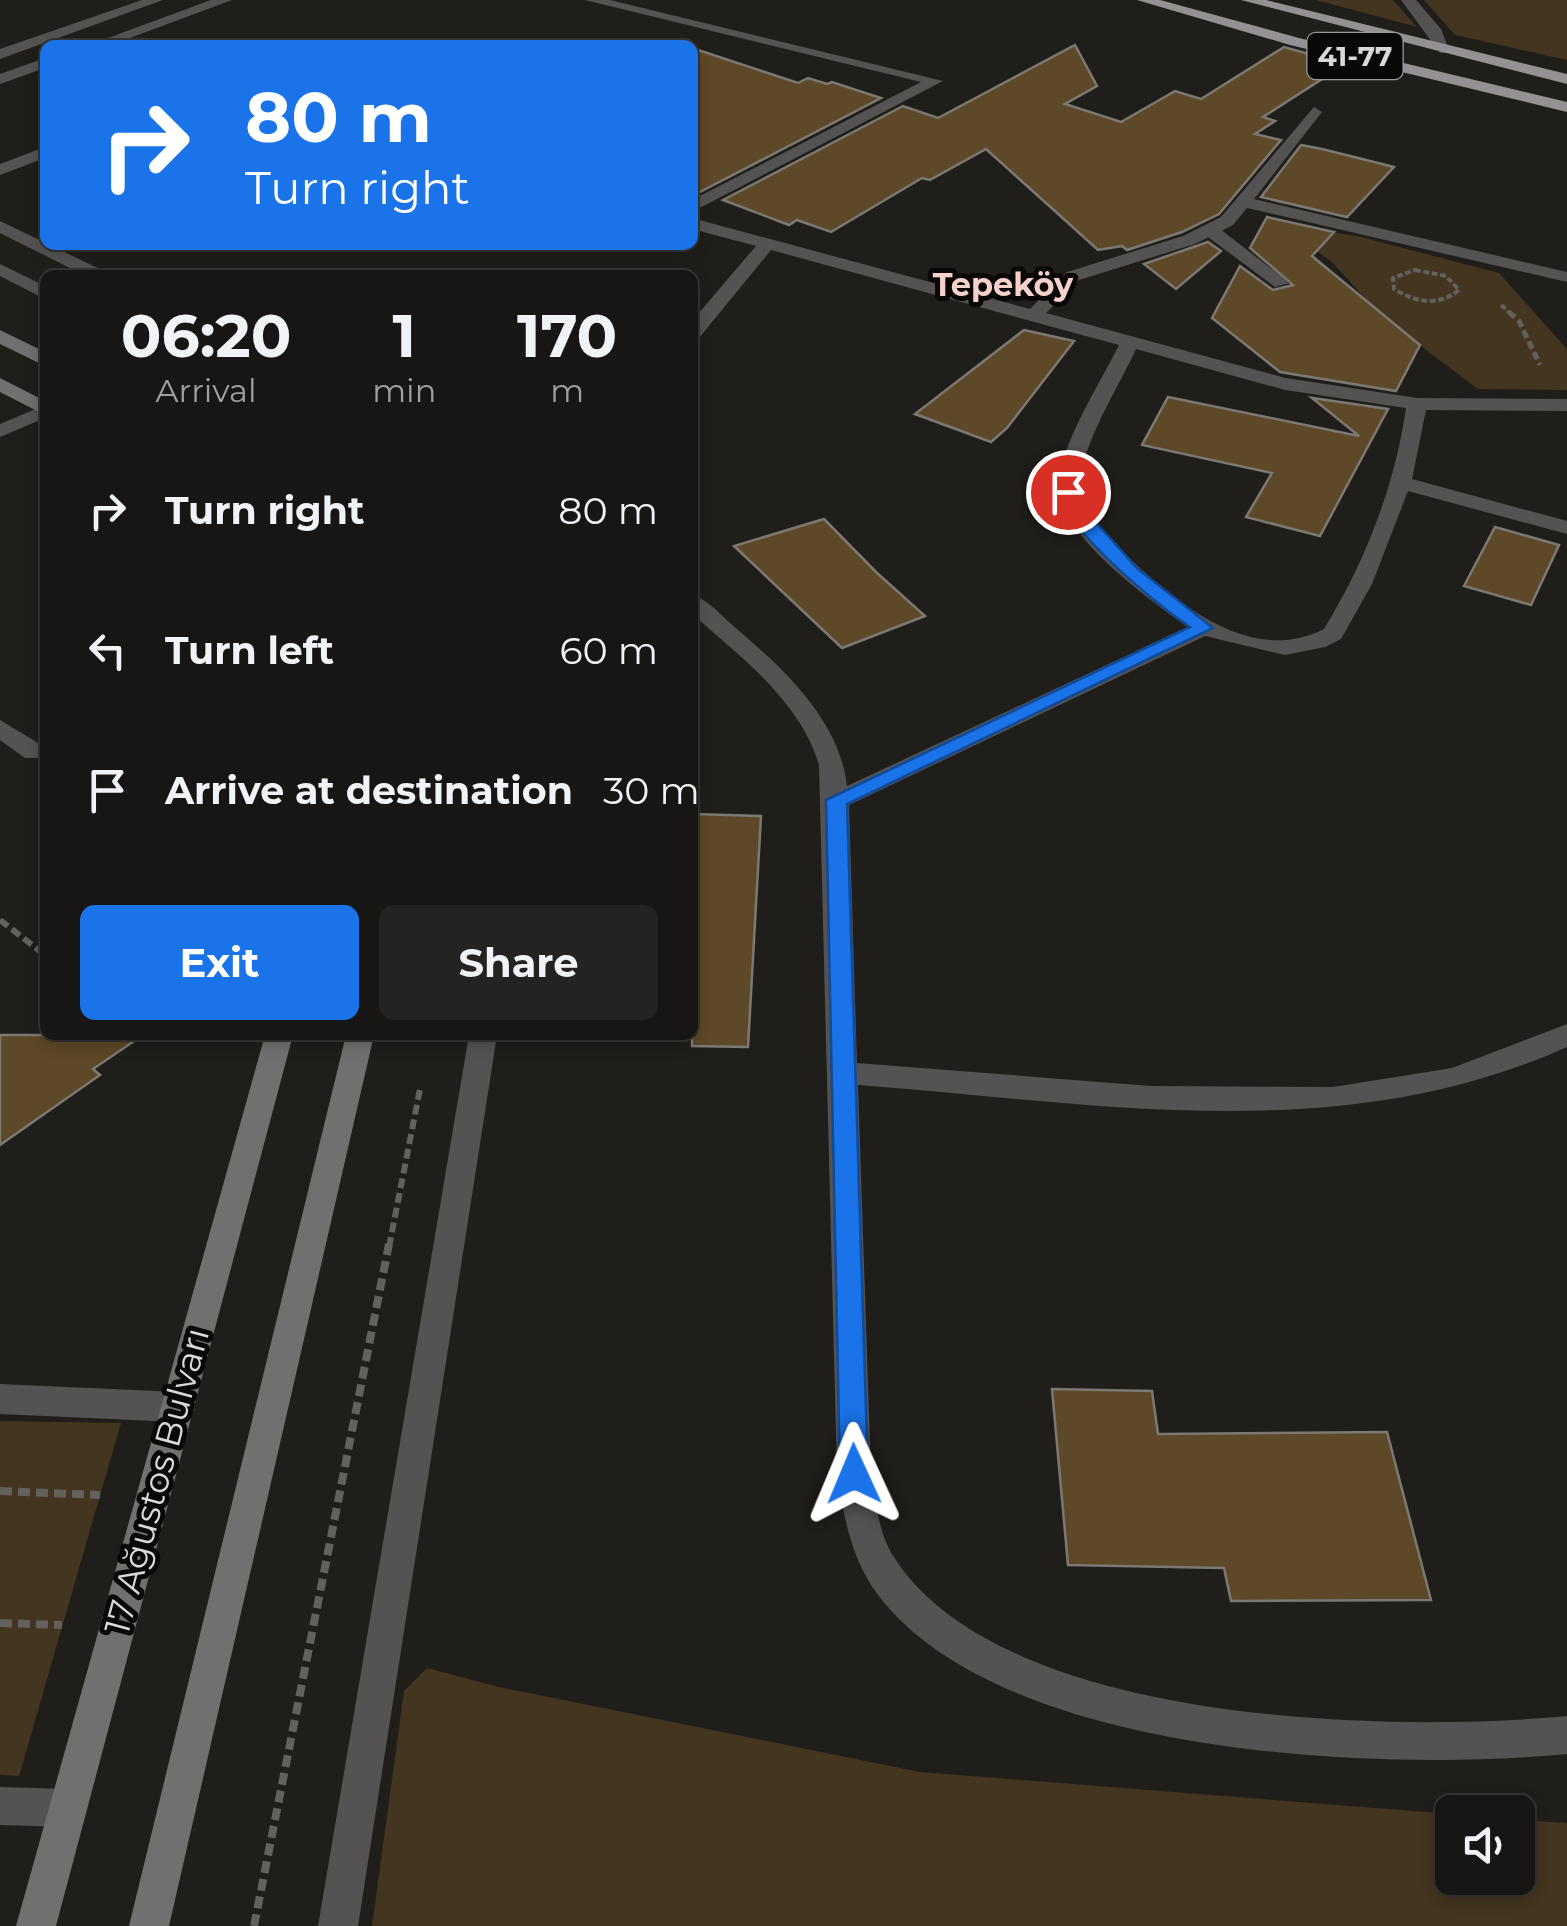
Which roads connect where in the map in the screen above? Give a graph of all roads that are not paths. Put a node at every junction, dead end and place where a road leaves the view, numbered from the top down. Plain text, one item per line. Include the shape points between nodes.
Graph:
1 (156, 0) edge
2 (224, 0) edge
3 (592, 0) edge
4 (1144, 0) edge
5 (1248, 0) edge
6 (1408, 0) edge
7 (49, 37) junction
8 (40, 40) edge
9 (40, 40) edge
10 (56, 40) edge
11 (111, 40) edge
12 (1446, 50) junction
13 (0, 54) edge
14 (40, 65) edge
15 (0, 79) edge
16 (1567, 79) edge
17 (1567, 107) edge
18 (1314, 112) dead end
19 (40, 154) edge
20 (0, 170) edge
21 (1245, 202) junction
22 (698, 204) edge
23 (698, 225) edge
24 (0, 226) edge
25 (1210, 230) junction
26 (767, 244) junction
27 (40, 246) edge
28 (48, 250) edge
29 (0, 269) edge
30 (88, 270) edge
31 (1567, 277) edge
32 (1282, 283) dead end
33 (40, 290) edge
34 (1034, 316) junction
35 (698, 327) edge
36 (0, 336) edge
37 (1130, 341) junction
38 (40, 357) edge
39 (0, 384) edge
40 (1417, 404) junction
41 (1562, 405) edge
42 (40, 407) edge
43 (40, 412) edge
44 (0, 431) edge
45 (1400, 482) junction
46 (1567, 528) edge
47 (698, 608) edge
48 (1204, 628) junction
49 (0, 728) edge
50 (34, 752) dead end
51 (836, 800) junction
52 (1567, 1035) edge
53 (278, 1040) edge
54 (359, 1040) edge
55 (482, 1040) edge
56 (846, 1073) junction
57 (0, 1399) edge
58 (178, 1407) junction
59 (1567, 1736) edge
60 (0, 1806) edge
61 (68, 1808) junction
62 (36, 1926) edge
63 (148, 1926) edge
64 (338, 1926) edge

1 - 7 street
2 - 11 street
3 - 22 street via 935,81
4 - 17 highway, 41-77
5 - 12 highway, 41-77
6 - 12 street
7 - 8 street
7 - 10 street
9 - 13 street
12 - 16 highway, 41-77
14 - 15 street
18 - 21 street
19 - 20 street
21 - 25 street
21 - 31 street
23 - 26 street
24 - 27 street
25 - 32 street
25 - 34 street via 1088,268 1061,284
26 - 34 street
26 - 35 street
28 - 30 street
29 - 33 street
34 - 37 street
36 - 38 main road
37 - 40 street via 1285,384
37 - 48 street via 1075,457 1072,506 1152,592
39 - 42 main road
40 - 41 street
40 - 45 street via 1414,445
43 - 44 street
45 - 46 street
45 - 48 street via 1333,634 1317,644 1272,648
47 - 51 street via 817,731 830,758
48 - 51 street
49 - 50 street
51 - 56 street
52 - 56 street via 1488,1072 1427,1087 1291,1103
53 - 58 main road, 17 Ağustos Bulvarı
54 - 63 main road
55 - 64 street
56 - 59 street via 854,1474 864,1530 881,1570 910,1602 994,1664 1068,1693 1180,1719 1502,1745
57 - 58 street
58 - 61 main road, 17 Ağustos Bulvarı
60 - 61 street
61 - 62 main road, 17 Ağustos Bulvarı

